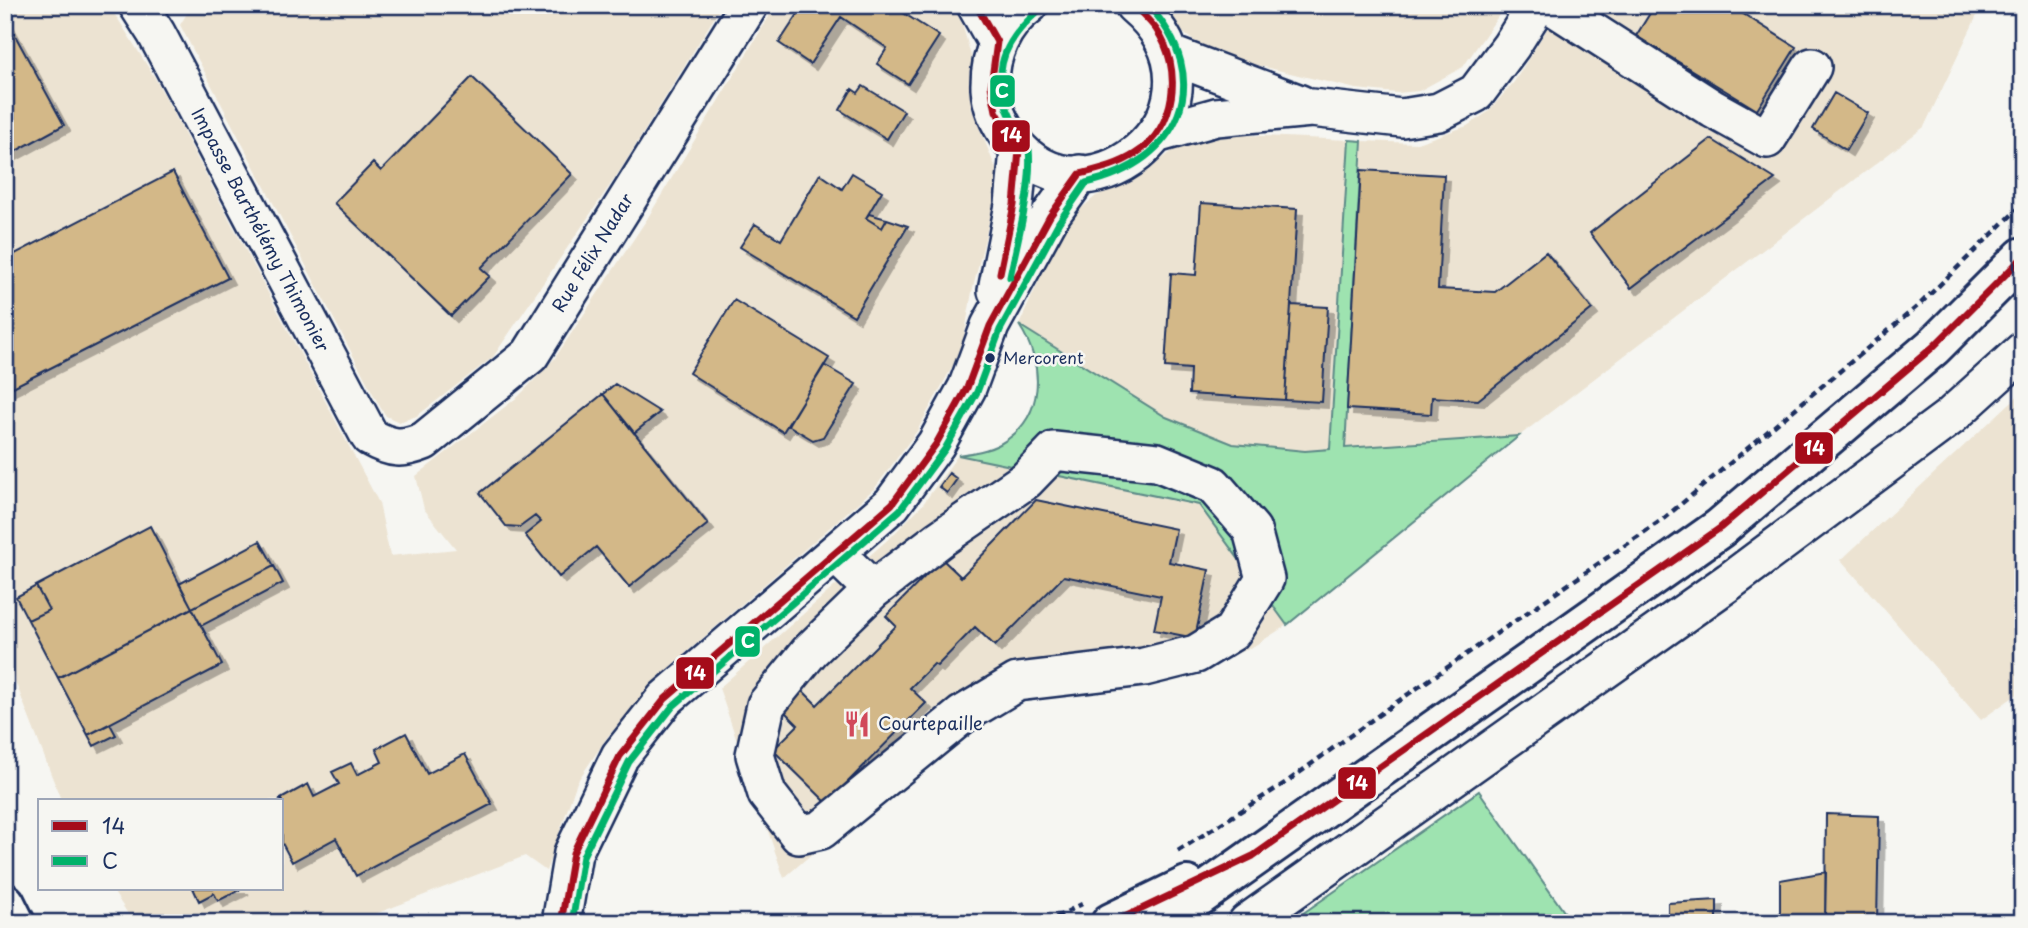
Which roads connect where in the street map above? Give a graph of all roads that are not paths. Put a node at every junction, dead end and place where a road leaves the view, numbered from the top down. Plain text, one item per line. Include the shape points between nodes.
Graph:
1 (138, 5) edge
2 (749, 5) edge
3 (976, 5) edge
4 (1029, 5) edge
5 (1134, 5) edge
6 (1537, 5) edge
7 (1551, 5) edge
8 (998, 42) junction
9 (1171, 55) junction
10 (1812, 66) dead end
11 (1311, 108) junction
12 (1159, 133) junction
13 (1019, 150) junction
14 (1080, 174) junction
15 (2023, 257) edge
16 (990, 326) junction
17 (2023, 351) edge
18 (389, 447) joint
19 (835, 553) junction
20 (873, 590) junction
21 (1253, 856) junction
22 (5, 902) edge
23 (1100, 911) edge
24 (15, 923) edge
25 (561, 923) edge
26 (1161, 923) edge
27 (1247, 923) edge

1 - 18 street, Impasse Barthélémy Thimonier via 370,437
2 - 18 street, Rue Félix Nadar via 530,355 424,441 405,449
3 - 8 street
4 - 8 street via 1010,22
5 - 9 street via 1157,27
6 - 11 street via 1476,93 1439,111 1402,118
7 - 10 street via 1767,139
8 - 13 street via 989,70 991,99 1001,127
9 - 11 street
9 - 12 street via 1170,109
11 - 12 street via 1216,117
12 - 14 street via 1125,163 1103,172
13 - 14 street via 1058,171
13 - 16 street via 1014,205
14 - 16 street via 1050,216
15 - 21 main road via 1933,346 1720,528
16 - 19 street via 967,388 936,444 892,504
17 - 27 street via 1950,417 1730,581
19 - 20 street
19 - 25 street via 665,699 620,756 573,853
20 - 20 street via 810,652 766,705 755,755 767,794 799,835 821,830 962,715 1017,682 1144,667 1196,654 1232,632 1265,579 1252,530 1213,485 1157,462 1054,451 1026,480
21 - 23 main road
21 - 26 main road
22 - 24 main road

